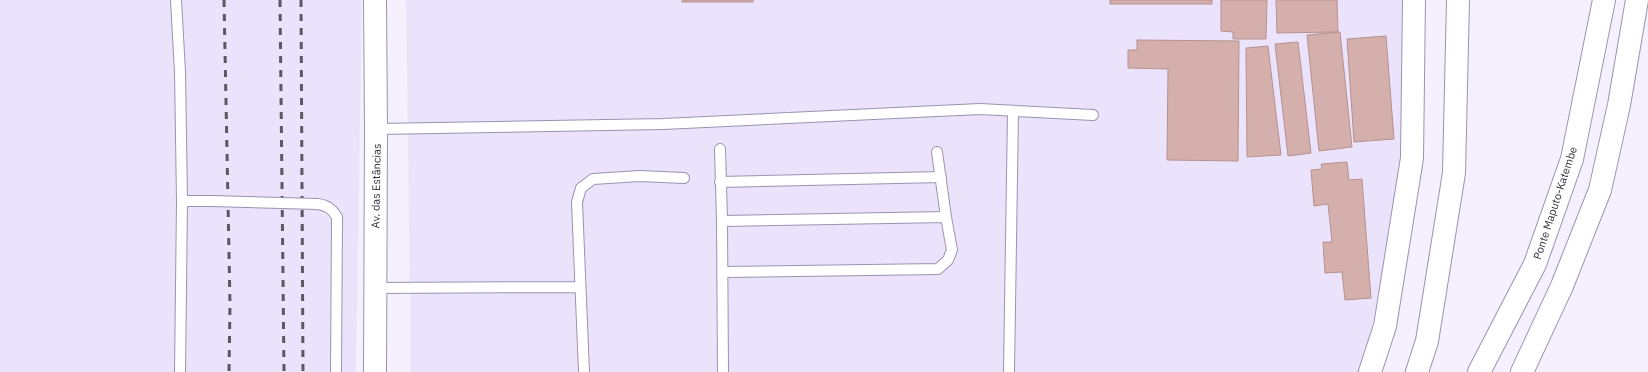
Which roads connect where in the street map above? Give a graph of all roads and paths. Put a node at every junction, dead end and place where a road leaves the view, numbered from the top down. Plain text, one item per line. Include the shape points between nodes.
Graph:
1 (176, 0) edge
2 (375, 0) edge
3 (1414, 0) edge
4 (1458, 0) edge
5 (1604, 0) edge
6 (1637, 0) edge
7 (1013, 111) junction
8 (1093, 115) dead end
9 (376, 129) junction
10 (720, 149) dead end
11 (937, 152) dead end
12 (941, 177) junction
13 (684, 178) dead end
14 (720, 182) junction
15 (182, 201) junction
16 (946, 217) junction
17 (722, 222) junction
18 (722, 272) junction
19 (580, 287) junction
20 (375, 288) junction
21 (180, 372) edge
22 (336, 372) edge
23 (375, 372) edge
24 (584, 372) edge
25 (723, 372) edge
26 (1009, 372) edge
27 (1370, 372) edge
28 (1417, 372) edge
29 (1479, 372) edge
30 (1522, 372) edge

1 - 15 lane
2 - 9 main road, Av. das Estâncias
3 - 27 main road via 1412,158 1386,326
4 - 28 main road via 1454,173 1427,341
5 - 29 main road, Ponte Maputo-Katembe via 1572,159 1535,264
6 - 30 main road via 1619,105 1600,190 1562,286
7 - 8 lane
7 - 9 lane via 980,109 663,124
7 - 26 lane
9 - 20 main road, Av. das Estâncias
10 - 14 lane
11 - 12 lane
12 - 14 lane
12 - 16 lane
13 - 19 lane via 640,176 594,179 581,188 577,202
14 - 17 lane
15 - 21 lane
15 - 22 lane, bridge via 317,204 326,205 333,210 337,217
16 - 17 lane
16 - 18 lane via 952,250 948,260 938,269
17 - 18 lane
18 - 25 lane
19 - 20 lane
19 - 24 lane
20 - 23 main road, Av. das Estâncias

